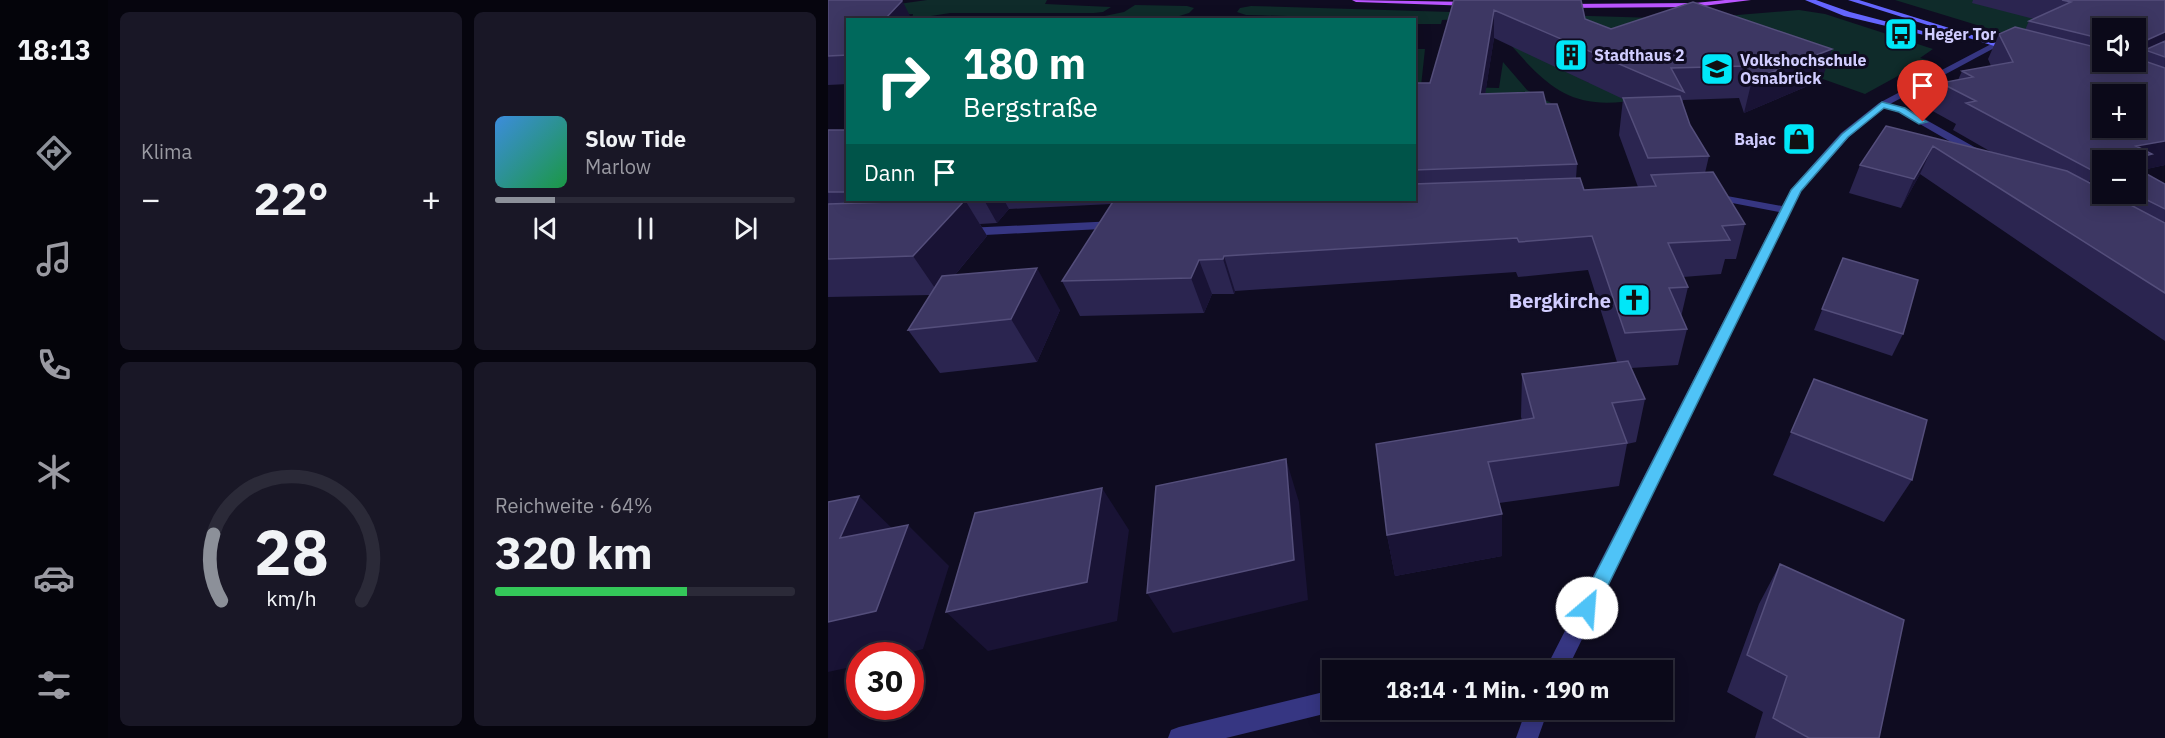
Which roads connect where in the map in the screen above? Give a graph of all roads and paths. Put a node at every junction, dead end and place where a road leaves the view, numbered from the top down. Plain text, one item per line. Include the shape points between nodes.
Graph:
1 (1356, 0) edge
2 (1747, 0) edge
3 (1809, 0) edge
4 (1852, 0) edge
5 (1485, 4) edge
6 (1552, 5) edge
7 (1995, 44) junction
8 (2024, 52) edge
9 (1882, 105) junction
10 (1993, 162) edge
11 (1691, 200) edge
12 (1785, 210) junction
13 (1130, 225) edge
14 (951, 232) edge
15 (1561, 660) edge
16 (1322, 703) edge
17 (1533, 720) edge
18 (1179, 738) edge
19 (1527, 738) edge

1 - 5 main road
2 - 6 main road via 1695,5
3 - 7 street via 1904,29
4 - 7 street
7 - 8 street
7 - 9 street
9 - 10 street via 1902,110
9 - 12 street via 1845,135 1796,190
11 - 12 street via 1727,199
12 - 15 street
13 - 14 street
16 - 18 street
17 - 19 street

